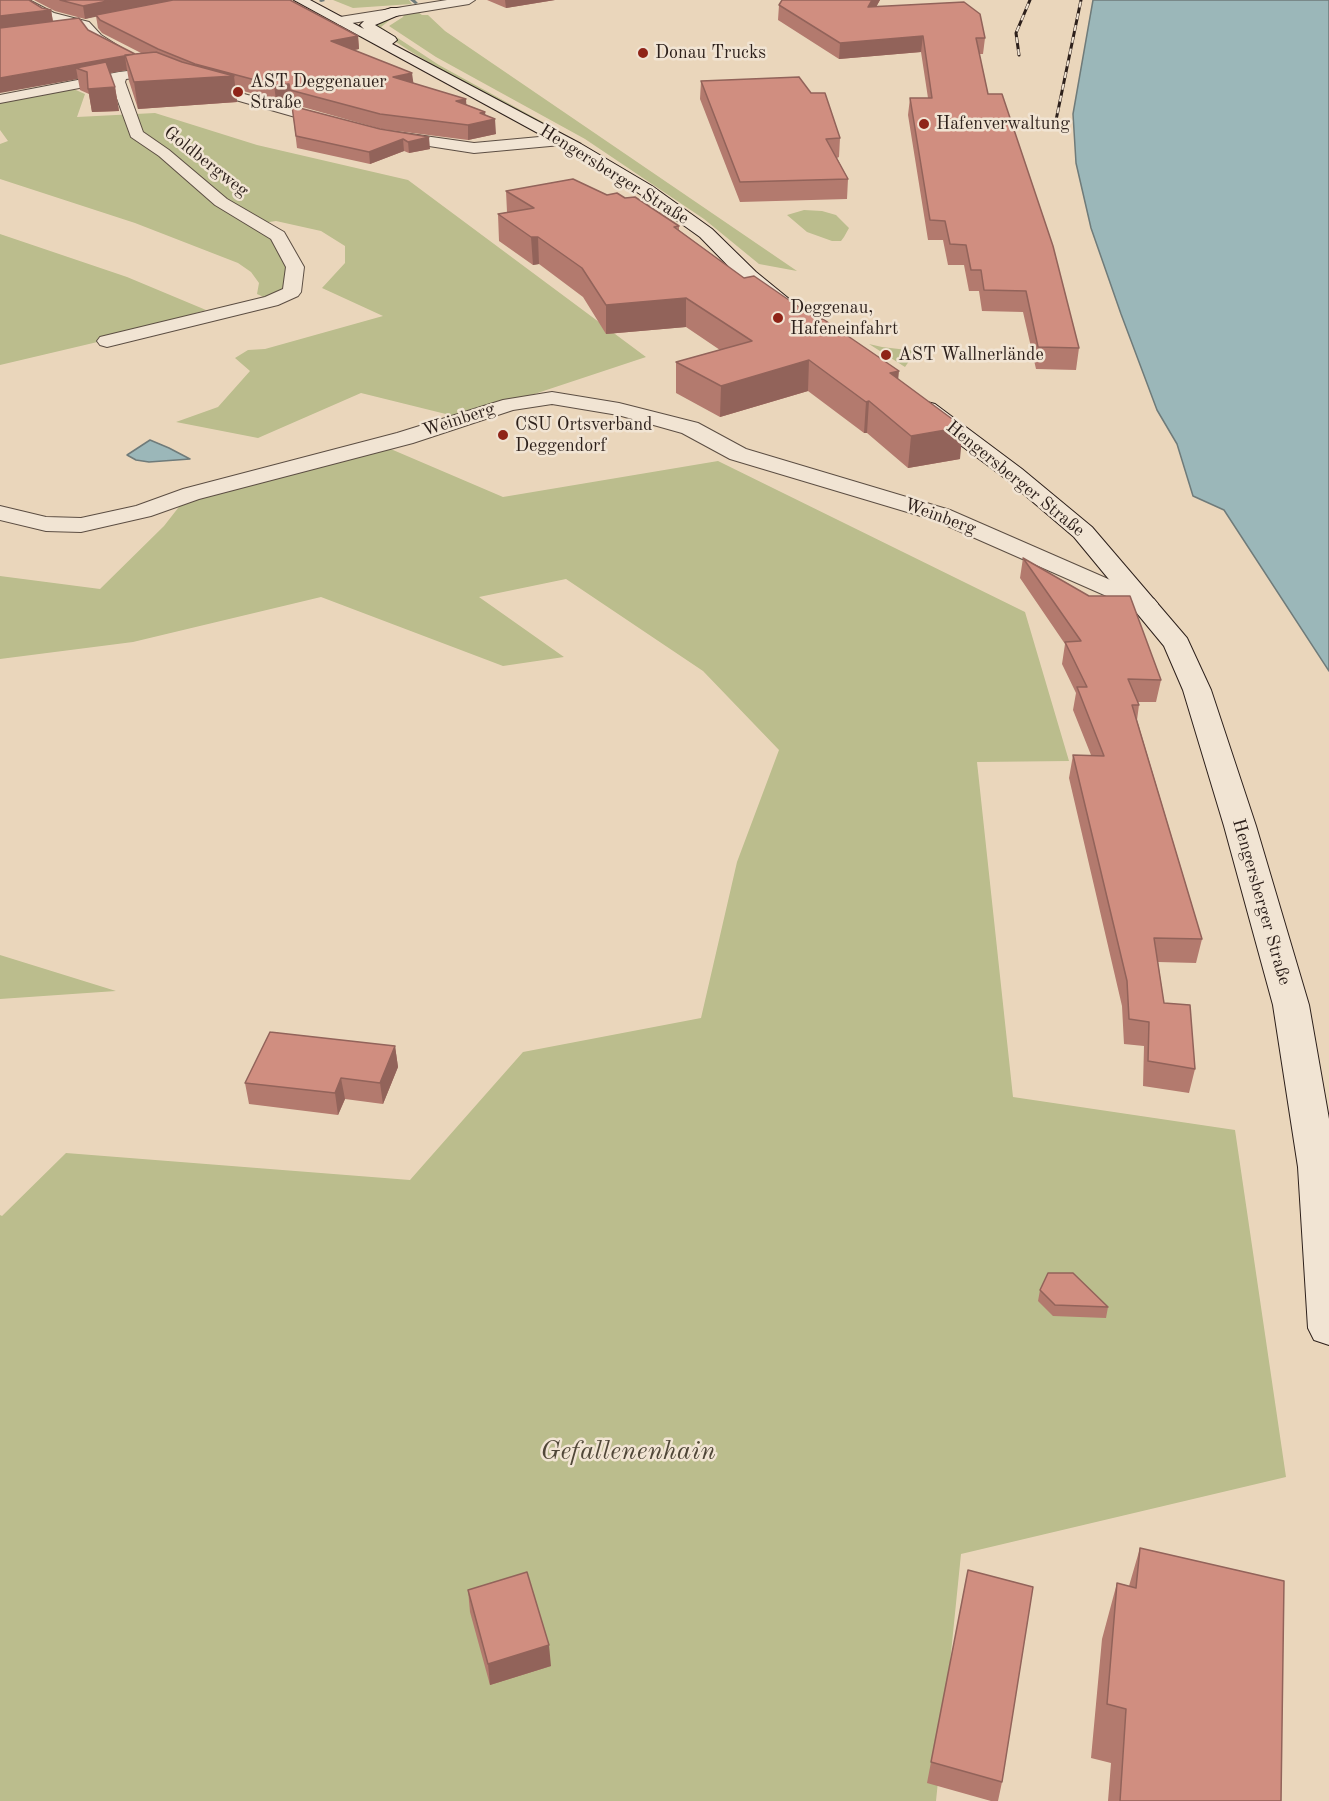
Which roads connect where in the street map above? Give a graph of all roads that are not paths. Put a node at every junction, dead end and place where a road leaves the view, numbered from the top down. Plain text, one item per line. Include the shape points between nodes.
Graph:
1 (20, 0) edge
2 (300, 0) edge
3 (469, 0) edge
4 (396, 11) junction
5 (336, 19) junction
6 (91, 24) junction
7 (53, 29) edge
8 (394, 50) junction
9 (161, 70) junction
10 (120, 76) junction
11 (0, 99) edge
12 (349, 127) edge
13 (379, 134) edge
14 (561, 140) junction
15 (796, 313) edge
16 (107, 341) dead end
17 (907, 394) edge
18 (0, 513) edge
19 (1145, 604) junction
20 (1329, 1328) edge

1 - 6 street via 50,16
2 - 5 main road, Hengersberger Straße
3 - 4 street
4 - 5 street
4 - 8 main road, Hengersberger Straße via 367,25 396,44
5 - 8 main road, Hengersberger Straße
6 - 7 street
6 - 9 street via 96,38
8 - 14 main road, Hengersberger Straße
9 - 10 street
9 - 12 street via 236,97
10 - 11 street
10 - 16 street, Goldbergweg via 119,85 136,134 221,202 278,236 295,267 292,292 271,301
13 - 14 street via 474,148
14 - 15 main road, Hengersberger Straße via 646,190 706,232 749,276
17 - 19 main road, Hengersberger Straße via 1014,474 1083,532
18 - 19 street, Weinberg via 46,524 81,525 405,438 510,404 552,398 619,409 690,428 738,454 942,515
19 - 20 main road, Hengersberger Straße via 1177,644 1197,690 1291,1005 1318,1167

